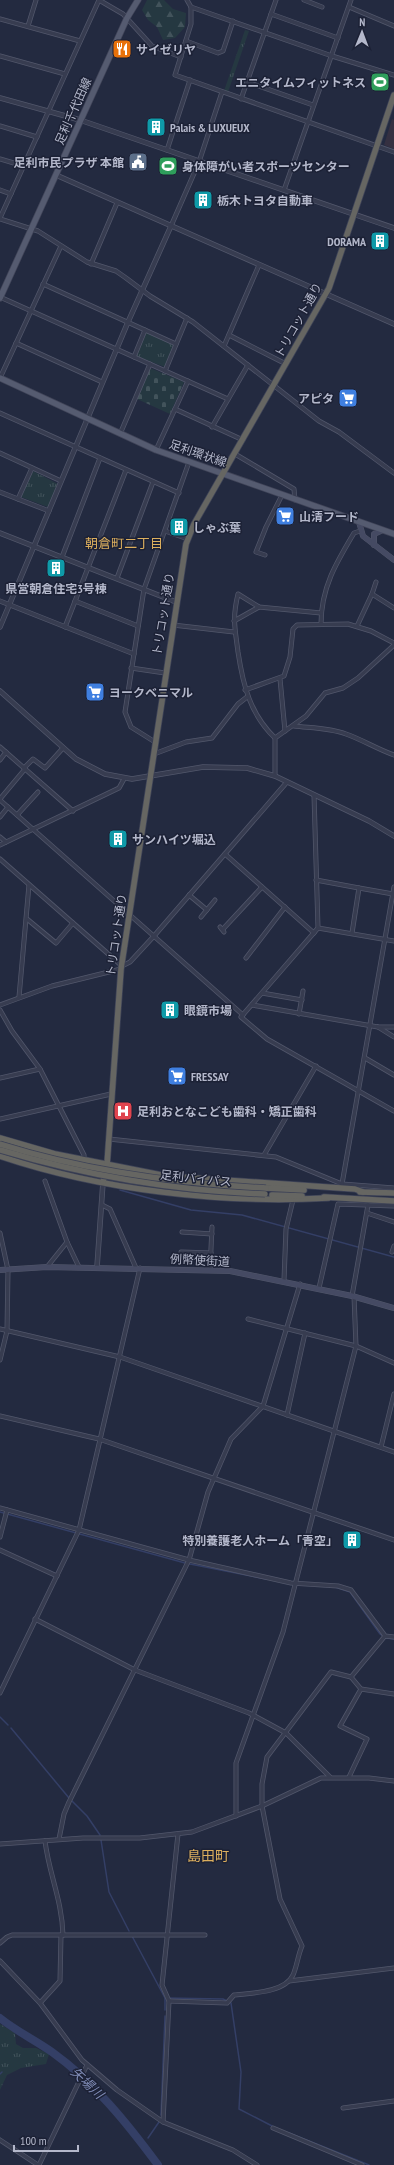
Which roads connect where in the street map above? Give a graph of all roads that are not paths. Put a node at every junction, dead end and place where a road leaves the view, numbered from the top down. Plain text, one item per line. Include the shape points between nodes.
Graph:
1 (36, 0) edge
2 (138, 0) edge
3 (187, 0) edge
4 (276, 0) edge
5 (304, 0) edge
6 (351, 0) edge
7 (191, 7) junction
8 (322, 7) dead end
9 (349, 7) junction
10 (271, 14) junction
11 (127, 18) junction
12 (0, 19) edge
13 (233, 21) junction
14 (28, 26) junction
15 (394, 26) edge
16 (265, 32) junction
17 (338, 38) junction
18 (80, 41) junction
19 (186, 41) junction
20 (0, 56) edge
21 (332, 56) junction
22 (181, 57) junction
23 (65, 74) junction
24 (394, 75) edge
25 (190, 80) junction
26 (248, 82) junction
27 (222, 92) junction
28 (394, 95) edge
29 (0, 98) edge
30 (241, 99) junction
31 (313, 105) junction
32 (48, 111) junction
33 (80, 120) junction
34 (307, 122) junction
35 (0, 126) edge
36 (37, 137) junction
37 (377, 146) junction
38 (166, 150) junction
39 (394, 152) edge
40 (0, 159) edge
41 (199, 162) junction
42 (24, 166) junction
43 (56, 175) junction
44 (0, 190) edge
45 (284, 190) junction
46 (11, 194) junction
47 (117, 203) junction
48 (354, 214) junction
49 (0, 219) edge
50 (171, 226) junction
51 (32, 228) junction
52 (394, 228) edge
53 (61, 246) junction
54 (91, 264) junction
55 (259, 265) junction
56 (43, 284) junction
57 (142, 290) junction
58 (326, 295) junction
59 (0, 297) edge
60 (31, 311) junction
61 (187, 318) junction
62 (128, 322) junction
63 (394, 324) edge
64 (145, 330) junction
65 (229, 335) junction
66 (16, 343) junction
67 (176, 344) junction
68 (224, 346) junction
69 (116, 349) junction
70 (134, 357) junction
71 (150, 364) junction
72 (287, 364) junction
73 (248, 365) junction
74 (165, 371) junction
75 (0, 378) edge
76 (188, 381) junction
77 (102, 382) junction
78 (274, 385) junction
79 (228, 399) junction
80 (175, 409) junction
81 (0, 413) edge
82 (87, 419) junction
83 (212, 427) junction
84 (120, 434) junction
85 (243, 440) junction
86 (75, 447) junction
87 (156, 450) junction
88 (0, 453) edge
89 (235, 454) junction
90 (100, 458) junction
91 (189, 462) junction
92 (32, 468) junction
93 (126, 470) junction
94 (394, 473) edge
95 (224, 474) junction
96 (61, 481) junction
97 (153, 482) junction
98 (0, 492) edge
99 (179, 493) junction
100 (282, 495) junction
101 (18, 499) junction
102 (296, 500) junction
103 (49, 511) junction
104 (359, 522) junction
105 (383, 530) junction
106 (165, 531) junction
107 (360, 531) junction
108 (0, 533) edge
109 (394, 534) edge
110 (188, 539) junction
111 (374, 545) junction
112 (34, 546) junction
113 (265, 555) dead end
114 (62, 557) junction
115 (394, 560) edge
116 (88, 567) junction
117 (117, 578) junction
118 (376, 582) dead end
119 (144, 589) junction
120 (372, 594) junction
121 (0, 601) edge
122 (75, 601) junction
123 (176, 602) junction
124 (10, 605) junction
125 (259, 607) junction
126 (394, 608) edge
127 (321, 613) junction
128 (234, 621) junction
129 (321, 624) junction
130 (172, 625) junction
131 (138, 626) junction
132 (357, 626) junction
133 (65, 627) junction
134 (0, 628) edge
135 (234, 632) junction
136 (394, 644) edge
137 (134, 654) junction
138 (131, 668) junction
139 (165, 673) junction
140 (280, 679) junction
141 (0, 690) edge
142 (245, 690) junction
143 (247, 697) junction
144 (294, 726) junction
145 (284, 731) junction
146 (275, 738) junction
147 (155, 742) junction
148 (0, 746) edge
149 (63, 748) junction
150 (6, 752) junction
151 (153, 755) junction
152 (394, 755) edge
153 (0, 760) edge
154 (25, 769) junction
155 (150, 776) junction
156 (275, 776) junction
157 (124, 779) junction
158 (287, 782) junction
159 (38, 792) dead end
160 (314, 795) junction
161 (0, 799) edge
162 (8, 807) junction
163 (73, 811) junction
164 (17, 815) junction
165 (0, 817) edge
166 (33, 829) junction
167 (394, 836) edge
168 (0, 837) edge
169 (6, 842) junction
170 (0, 845) edge
171 (225, 854) junction
172 (0, 859) edge
173 (316, 880) junction
174 (29, 885) junction
175 (262, 887) junction
176 (394, 887) edge
177 (360, 888) junction
178 (393, 894) junction
179 (189, 895) junction
180 (215, 900) dead end
181 (285, 907) junction
182 (207, 910) junction
183 (129, 914) junction
184 (201, 917) dead end
185 (27, 919) junction
186 (73, 923) junction
187 (318, 928) junction
188 (222, 929) dead end
189 (314, 933) junction
190 (352, 933) junction
191 (154, 936) junction
192 (385, 939) junction
193 (394, 941) edge
194 (246, 958) dead end
195 (121, 967) junction
196 (304, 991) dead end
197 (262, 993) junction
198 (19, 997) junction
199 (302, 1000) junction
200 (0, 1005) edge
201 (252, 1005) junction
202 (0, 1010) edge
203 (299, 1014) junction
204 (243, 1015) junction
205 (370, 1026) junction
206 (378, 1027) junction
207 (394, 1027) edge
208 (394, 1037) edge
209 (365, 1058) junction
210 (316, 1066) junction
211 (40, 1069) junction
212 (394, 1075) edge
213 (0, 1078) edge
214 (359, 1090) junction
215 (111, 1094) junction
216 (59, 1105) junction
217 (394, 1111) edge
218 (0, 1119) edge
219 (0, 1138) edge
220 (109, 1139) junction
221 (0, 1144) edge
222 (0, 1150) edge
223 (264, 1155) junction
224 (0, 1156) edge
225 (84, 1160) junction
226 (107, 1165) junction
227 (45, 1181) dead end
228 (103, 1182) junction
229 (342, 1184) junction
230 (394, 1188) edge
231 (265, 1191) junction
232 (363, 1192) junction
233 (392, 1193) edge
234 (328, 1198) junction
235 (293, 1200) junction
236 (391, 1200) edge
237 (102, 1205) junction
238 (368, 1205) junction
239 (394, 1206) edge
240 (367, 1213) junction
241 (394, 1222) edge
242 (212, 1227) dead end
243 (182, 1232) dead end
244 (0, 1233) edge
245 (212, 1234) junction
246 (67, 1242) junction
247 (394, 1246) edge
248 (181, 1252) dead end
249 (392, 1252) dead end
250 (211, 1253) junction
251 (47, 1267) junction
252 (79, 1267) junction
253 (97, 1267) junction
254 (138, 1268) junction
255 (0, 1270) edge
256 (8, 1270) junction
257 (210, 1270) junction
258 (284, 1280) junction
259 (300, 1284) junction
260 (319, 1288) junction
261 (353, 1296) junction
262 (394, 1308) edge
263 (248, 1319) dead end
264 (0, 1329) edge
265 (287, 1329) junction
266 (7, 1331) junction
267 (305, 1333) junction
268 (356, 1346) junction
269 (120, 1357) junction
270 (0, 1360) edge
271 (394, 1363) edge
272 (394, 1394) edge
273 (263, 1406) junction
274 (287, 1415) junction
275 (0, 1416) edge
276 (334, 1431) junction
277 (99, 1439) junction
278 (381, 1447) junction
279 (394, 1452) edge
280 (213, 1478) junction
281 (0, 1508) edge
282 (7, 1510) junction
283 (312, 1512) junction
284 (79, 1530) junction
285 (0, 1537) edge
286 (394, 1540) edge
287 (0, 1550) edge
288 (189, 1560) junction
289 (57, 1576) junction
290 (294, 1584) junction
291 (35, 1620) junction
292 (385, 1636) junction
293 (394, 1637) edge
294 (135, 1670) junction
295 (351, 1677) junction
296 (361, 1689) junction
297 (0, 1693) edge
298 (394, 1694) edge
299 (253, 1716) junction
300 (286, 1733) junction
301 (330, 1777) junction
302 (349, 1777) junction
303 (394, 1781) edge
304 (262, 1806) junction
305 (236, 1816) junction
306 (178, 1834) junction
307 (59, 1839) junction
308 (45, 1840) junction
309 (0, 1844) edge
310 (167, 1934) junction
311 (62, 1935) junction
312 (205, 1935) dead end
313 (0, 1943) edge
314 (0, 1961) edge
315 (394, 1968) edge
316 (289, 1980) junction
317 (169, 2001) junction
318 (40, 2003) junction
319 (87, 2065) junction
320 (394, 2101) edge
321 (343, 2108) dead end
322 (163, 2122) junction
323 (273, 2128) dead end
324 (0, 2140) edge
325 (39, 2165) edge
326 (257, 2165) edge
327 (362, 2165) edge

1 - 14 street
2 - 11 main road, 足利千代田線
3 - 7 street
4 - 10 street
5 - 8 street
6 - 9 street
7 - 13 street
7 - 19 street via 191,24
9 - 15 street
9 - 17 street
10 - 16 street
10 - 17 street
11 - 18 street via 99,0
11 - 22 street via 152,46
11 - 33 main road, 足利千代田線
12 - 14 street
13 - 16 street
13 - 19 street via 223,51 218,53
14 - 18 street
16 - 21 street
16 - 26 street
17 - 21 street
18 - 23 street
19 - 22 street
20 - 23 street
21 - 24 street
21 - 31 street
22 - 25 street via 175,75
23 - 32 street
25 - 27 street
25 - 38 street
26 - 30 street
26 - 31 street
27 - 30 street
27 - 41 street
28 - 37 highway, トリコット通り
29 - 32 street
30 - 34 street
31 - 34 street
32 - 33 street
32 - 36 street
33 - 38 street
33 - 43 main road, 足利千代田線
34 - 37 street
34 - 45 street
35 - 36 street
36 - 42 street
37 - 39 street
37 - 48 highway, トリコット通り
38 - 41 street
40 - 42 street
41 - 45 street
41 - 50 street
42 - 46 street
43 - 47 street
43 - 51 main road, 足利千代田線
44 - 46 street
45 - 48 street
46 - 49 street
47 - 50 street
47 - 54 street
48 - 52 street
48 - 58 highway, トリコット通り
49 - 51 street
50 - 55 street
50 - 57 street
51 - 53 street
51 - 59 main road, 足利千代田線
53 - 54 street
53 - 56 street
54 - 57 street via 116,271
55 - 58 street
55 - 65 street
56 - 60 street
56 - 62 street
57 - 61 street
57 - 62 street
58 - 63 street
58 - 72 highway, トリコット通り
59 - 60 street
60 - 66 street
60 - 69 street
61 - 67 street
61 - 68 street
62 - 64 street
62 - 69 street
64 - 67 street
64 - 70 street
65 - 68 street
65 - 72 street
66 - 75 street
66 - 77 street
67 - 74 street
68 - 73 street
69 - 70 street
69 - 77 street
70 - 71 street
71 - 74 street
71 - 84 street
72 - 78 highway, トリコット通り
73 - 78 street
73 - 79 street
74 - 76 street
75 - 82 main road, 足利環状線
76 - 79 street
76 - 80 street
77 - 82 street
78 - 85 highway, トリコット通り
78 - 94 street via 319,421 339,432
79 - 83 street
80 - 83 street
80 - 87 street
81 - 86 street
82 - 84 main road, 足利環状線
82 - 86 street
83 - 85 street
84 - 87 main road, 足利環状線
85 - 89 highway, トリコット通り
86 - 90 street
86 - 96 street
87 - 91 main road, 足利環状線
88 - 92 street
89 - 95 highway, トリコット通り
89 - 102 street via 294,489
90 - 93 street
90 - 114 street
91 - 95 main road, 足利環状線
91 - 99 street
92 - 96 street
92 - 101 street
93 - 97 street
93 - 116 street
95 - 100 main road, 足利環状線
95 - 110 highway, トリコット通り via 194,524
96 - 103 street
97 - 99 street
97 - 117 street
98 - 101 street
99 - 106 street
100 - 102 main road, 足利環状線
100 - 113 street via 256,552
101 - 103 street
102 - 104 main road, 足利環状線
103 - 112 street
104 - 105 main road, 足利環状線
104 - 107 main road
105 - 109 main road, 足利環状線
105 - 111 main road via 374,534
106 - 110 street
106 - 119 street
107 - 111 main road
107 - 127 street via 354,533 332,569 324,592
108 - 112 street
110 - 123 highway, トリコット通り
111 - 115 main road
112 - 114 street
112 - 124 street
114 - 116 street
116 - 117 street
116 - 122 street
117 - 119 street
118 - 120 street
119 - 123 street
119 - 131 street
120 - 126 street
120 - 132 street
121 - 124 street
122 - 131 street
122 - 133 street
123 - 130 highway, トリコット通り
124 - 133 street
124 - 134 street
125 - 127 street
125 - 128 street
125 - 128 street via 238,594
127 - 129 street
128 - 135 street
129 - 132 street
129 - 140 street via 297,625 293,629 287,672
130 - 135 street
130 - 139 highway, トリコット通り
131 - 137 street
132 - 136 street
133 - 137 street
135 - 142 street
136 - 144 street via 358,678 343,688 325,693
137 - 138 street
138 - 139 street
138 - 147 street via 126,718 131,727
139 - 147 highway, トリコット通り
140 - 142 street
140 - 145 street
141 - 149 street
142 - 143 street
143 - 146 street via 258,719
143 - 151 street via 238,704 212,738 186,742
144 - 145 street
144 - 152 street via 347,734
145 - 146 street
146 - 156 street
147 - 151 highway, トリコット通り
148 - 150 street
149 - 154 street via 45,768 33,759
149 - 157 street via 89,768
150 - 153 street
150 - 154 street
151 - 155 highway, トリコット通り
154 - 161 street
154 - 163 street
155 - 156 street via 189,768 225,767 248,768
155 - 157 street
155 - 183 highway, トリコット通り
156 - 158 street
157 - 163 street via 119,788
158 - 160 street
158 - 171 street
159 - 164 street
160 - 167 street
160 - 173 street
161 - 162 street
162 - 164 street
162 - 165 street
163 - 166 street
164 - 166 street
166 - 169 street
166 - 183 street
168 - 169 street
169 - 170 street
171 - 175 street
171 - 179 street
172 - 174 street
173 - 177 street
173 - 187 street
174 - 185 street
174 - 186 street
175 - 181 street
175 - 188 street
176 - 178 street
177 - 178 street
177 - 190 street
178 - 192 street
179 - 182 street
179 - 191 street
180 - 182 street
181 - 189 street
181 - 194 street
182 - 184 street
183 - 191 street
183 - 195 highway, トリコット通り
185 - 186 street via 56,943
185 - 198 street
186 - 195 street
187 - 189 street
187 - 190 street
189 - 197 street
190 - 192 street
191 - 195 street via 130,962
191 - 204 street
192 - 193 street
192 - 205 street
195 - 198 street
195 - 215 highway, トリコット通り
196 - 199 street
197 - 199 street
197 - 201 street
198 - 200 street
199 - 203 street
201 - 203 street
201 - 204 street
202 - 211 street
203 - 205 street
204 - 210 street via 241,1017 267,1039
205 - 206 street
205 - 209 street
206 - 207 street
206 - 208 street
209 - 212 street
209 - 214 street
210 - 214 street
210 - 223 street
211 - 213 street
211 - 216 street
214 - 217 street
214 - 229 street
215 - 216 street
215 - 220 highway, トリコット通り
216 - 218 street
216 - 225 street via 84,1155
219 - 225 highway
220 - 223 street
220 - 226 highway, トリコット通り
221 - 231 highway, 足利バイパス, bridge via 58,1160 152,1178
222 - 231 highway, 足利バイパス, bridge via 56,1166 145,1184 225,1193
223 - 229 street via 276,1157
224 - 228 highway
225 - 226 highway
226 - 228 highway, トリコット通り
226 - 232 highway via 202,1180 355,1189
227 - 246 street
228 - 235 highway via 210,1196
228 - 237 street
229 - 230 street
231 - 232 highway, 足利バイパス
231 - 234 highway, 足利バイパス
232 - 233 highway, 足利バイパス
234 - 235 highway
234 - 236 highway, 足利バイパス
235 - 258 street via 286,1229
237 - 253 street
237 - 254 street via 110,1209
238 - 239 street
238 - 240 street
238 - 260 street via 338,1204
240 - 241 street
240 - 261 street
242 - 245 street
243 - 245 street
244 - 256 street
245 - 250 street
246 - 251 street
246 - 252 street
247 - 249 street
248 - 250 street
250 - 257 street
251 - 252 main road, 例幣使街道
251 - 256 main road, 例幣使街道
252 - 253 main road, 例幣使街道
253 - 254 main road, 例幣使街道
254 - 257 main road, 例幣使街道
254 - 269 street
255 - 256 main road, 例幣使街道
256 - 266 street
257 - 258 main road, 例幣使街道
258 - 259 main road, 例幣使街道
259 - 260 main road, 例幣使街道
259 - 265 street
260 - 261 main road, 例幣使街道
261 - 262 main road, 例幣使街道
261 - 268 street
263 - 265 street
264 - 266 street
265 - 267 street
265 - 273 street
266 - 269 street
266 - 270 street
267 - 268 street
267 - 274 street
268 - 271 street
268 - 276 street
269 - 273 street
269 - 277 street
272 - 278 street
273 - 274 street
273 - 280 street via 231,1439
274 - 276 street
275 - 277 street
276 - 278 street
276 - 283 street
277 - 280 street
277 - 284 street
278 - 279 street
280 - 283 street
280 - 288 street
281 - 282 street
282 - 284 street
282 - 285 street
283 - 286 street
283 - 290 street
284 - 288 street
284 - 289 street
287 - 289 street
288 - 290 street
288 - 294 street
289 - 291 street
290 - 292 street via 318,1584 351,1590
290 - 299 street via 283,1632
291 - 294 street
291 - 297 street
292 - 293 street
292 - 295 street
294 - 299 street
294 - 307 street via 69,1802
295 - 296 street
295 - 300 street via 332,1672
296 - 298 street
296 - 302 street via 340,1726 368,1739
299 - 300 street
299 - 305 street via 236,1763
300 - 301 street
300 - 304 street via 266,1760
301 - 302 street
301 - 304 street via 312,1780
302 - 303 street
304 - 305 street
304 - 316 street via 280,1898 302,1946
305 - 306 street via 192,1832
306 - 307 street via 140,1838
306 - 310 street
307 - 308 street
308 - 309 street
308 - 311 street via 48,1866 58,1896
310 - 311 street
310 - 312 street
310 - 317 street via 162,1984
311 - 313 street via 8,1936
311 - 318 street via 60,1981
314 - 318 street
315 - 316 street
316 - 317 street via 276,1989 234,1995 227,2003
317 - 322 street
318 - 319 street
319 - 322 street
319 - 325 street
320 - 321 street
322 - 326 street via 233,2150
323 - 327 street
324 - 325 street

